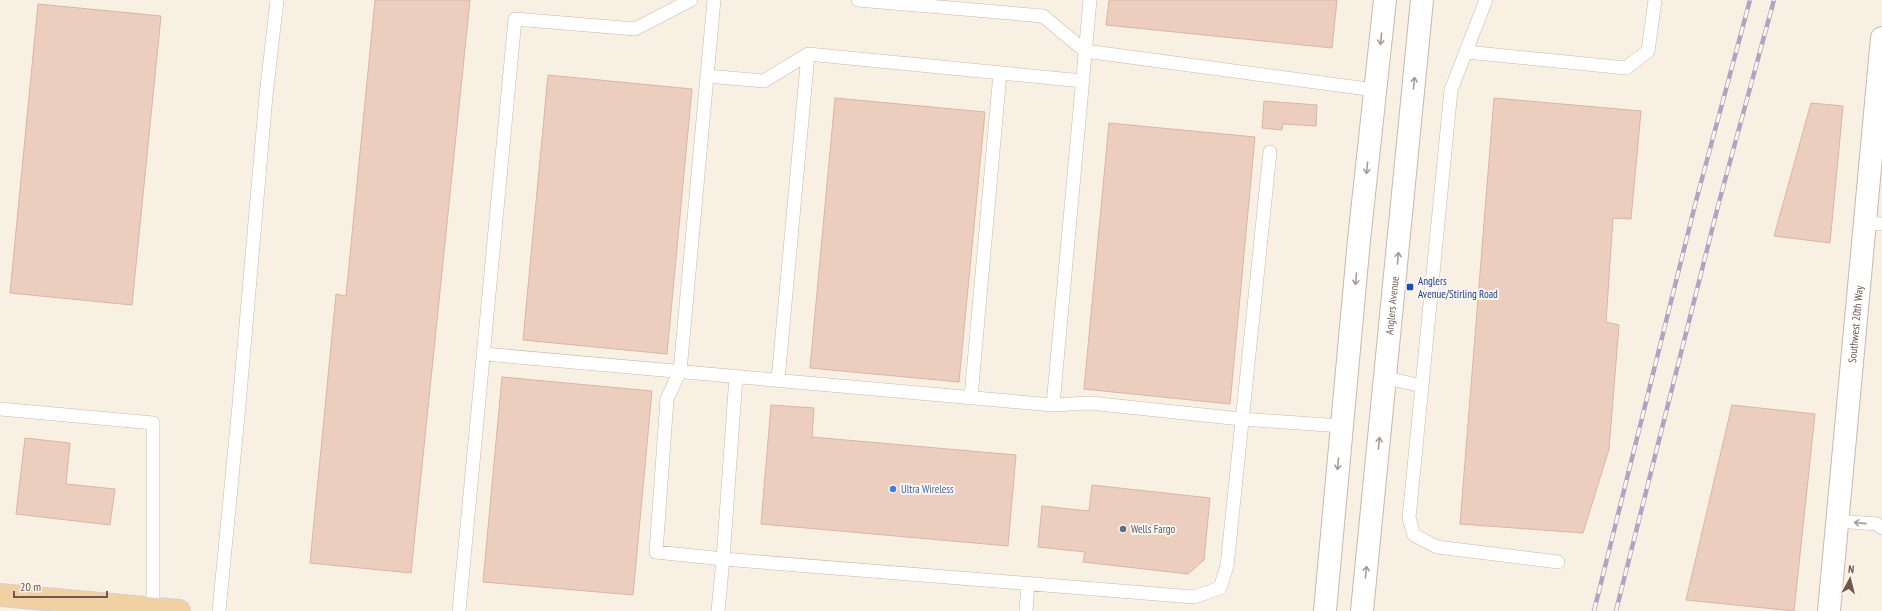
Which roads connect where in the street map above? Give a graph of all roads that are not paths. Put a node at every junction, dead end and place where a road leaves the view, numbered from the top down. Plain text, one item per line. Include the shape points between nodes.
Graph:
1 (278, 0) edge
2 (691, 0) edge
3 (714, 0) edge
4 (858, 0) edge
5 (1090, 0) edge
6 (1384, 0) edge
7 (1422, 0) edge
8 (1486, 0) edge
9 (1655, 0) edge
10 (1882, 38) edge
11 (1085, 51) junction
12 (1466, 52) junction
13 (808, 54) junction
14 (1000, 73) junction
15 (1880, 74) edge
16 (707, 76) junction
17 (1083, 81) junction
18 (1375, 90) junction
19 (1270, 152) dead end
20 (1874, 224) edge
21 (484, 354) junction
22 (680, 371) junction
23 (736, 376) junction
24 (1386, 378) junction
25 (778, 380) junction
26 (1422, 386) junction
27 (971, 397) junction
28 (1053, 405) junction
29 (0, 409) edge
30 (1241, 419) junction
31 (1342, 426) junction
32 (1837, 521) junction
33 (1881, 524) edge
34 (723, 559) junction
35 (1558, 562) dead end
36 (1028, 584) junction
37 (0, 595) edge
38 (53, 605) edge
39 (153, 610) edge
40 (179, 611) edge
41 (219, 611) edge
42 (459, 611) edge
43 (718, 611) edge
44 (1026, 611) edge
45 (1325, 611) edge
46 (1362, 611) edge
47 (1829, 611) edge

1 - 41 lane via 266,96
2 - 21 lane via 635,29 515,19
3 - 16 lane
4 - 11 lane via 1043,16
5 - 11 lane
6 -> 18 street
24 -> 7 street, Anglers Avenue
8 - 12 lane
9 - 12 lane via 1648,51 1626,68
10 - 15 street, Southwest 20th Way
11 - 17 lane
11 - 18 lane
12 - 26 lane via 1451,90
13 - 14 lane
13 - 16 lane via 764,81
13 - 25 lane
14 - 17 lane
14 - 27 lane
15 - 20 street, Southwest 20th Way
16 - 22 lane
17 - 28 lane
18 -> 31 street
19 - 30 lane
20 - 32 street, Southwest 20th Way
21 - 22 lane
21 - 42 lane
22 - 23 lane
22 - 34 lane via 667,399 656,552
23 - 25 lane
23 - 34 lane
24 - 26 lane
46 -> 24 street, Anglers Avenue
25 - 27 lane
26 - 35 lane via 1409,518 1414,535 1437,547
27 - 28 lane
28 - 30 lane via 1090,403
29 - 39 lane via 153,423
30 - 31 lane
30 - 36 lane via 1227,566 1220,588 1194,598
31 -> 45 street
33 -> 32 lane
32 - 47 street, Southwest 20th Way
34 - 36 lane
34 - 43 lane
36 - 44 lane
37 - 38 main road
38 - 39 main road
39 - 40 main road

